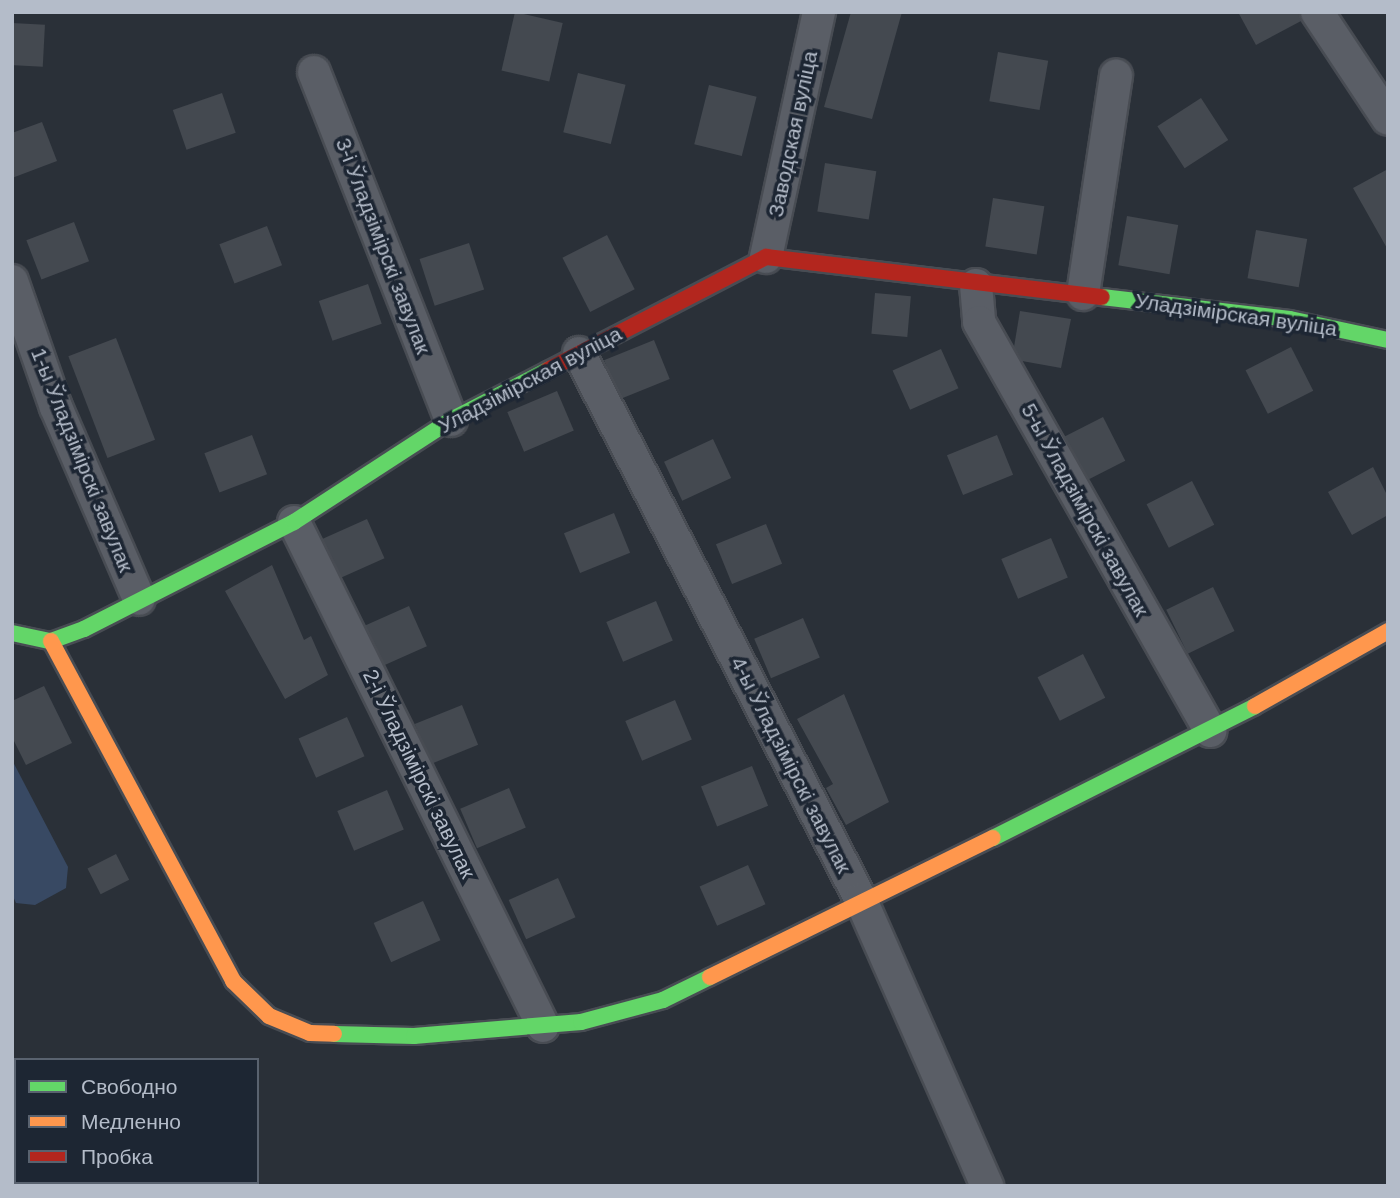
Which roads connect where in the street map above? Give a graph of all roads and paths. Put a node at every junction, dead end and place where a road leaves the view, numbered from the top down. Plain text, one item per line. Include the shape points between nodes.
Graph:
1 (820, 12) edge
2 (1317, 12) edge
3 (314, 72) dead end
4 (1116, 75) dead end
5 (1388, 119) edge
6 (766, 257) junction
7 (12, 281) edge
8 (976, 285) junction
9 (1083, 294) junction
10 (1388, 340) edge
11 (579, 353) junction
12 (450, 420) junction
13 (294, 522) junction
14 (139, 599) junction
15 (1388, 631) edge
16 (12, 633) edge
17 (51, 641) junction
18 (1210, 731) junction
19 (861, 900) junction
20 (543, 1026) junction
21 (986, 1186) edge

1 - 6 street, Заводская вуліца
2 - 5 street
3 - 12 street, 3-і Ўладзімірскі завулак
4 - 9 street
6 - 8 street, Уладзімірская вуліца
6 - 11 street, Уладзімірская вуліца
7 - 14 street, 1-ы Ўладзімірскі завулак via 57,407
8 - 9 street, Уладзімірская вуліца
8 - 18 street, 5-ы Ўладзімірскі завулак via 979,322
9 - 10 street, Уладзімірская вуліца via 1290,320
11 - 12 street, Уладзімірская вуліца
11 - 19 street, 4-ы Ўладзімірскі завулак
12 - 13 street, Уладзімірская вуліца
13 - 14 street, Уладзімірская вуліца
13 - 20 street, 2-і Ўладзімірскі завулак
14 - 17 street, Уладзімірская вуліца
15 - 18 street
16 - 17 street
17 - 20 street via 233,981 269,1016 310,1033 356,1036
18 - 19 street
19 - 20 street via 663,1000
19 - 21 street, 4-ы Ўладзімірскі завулак

